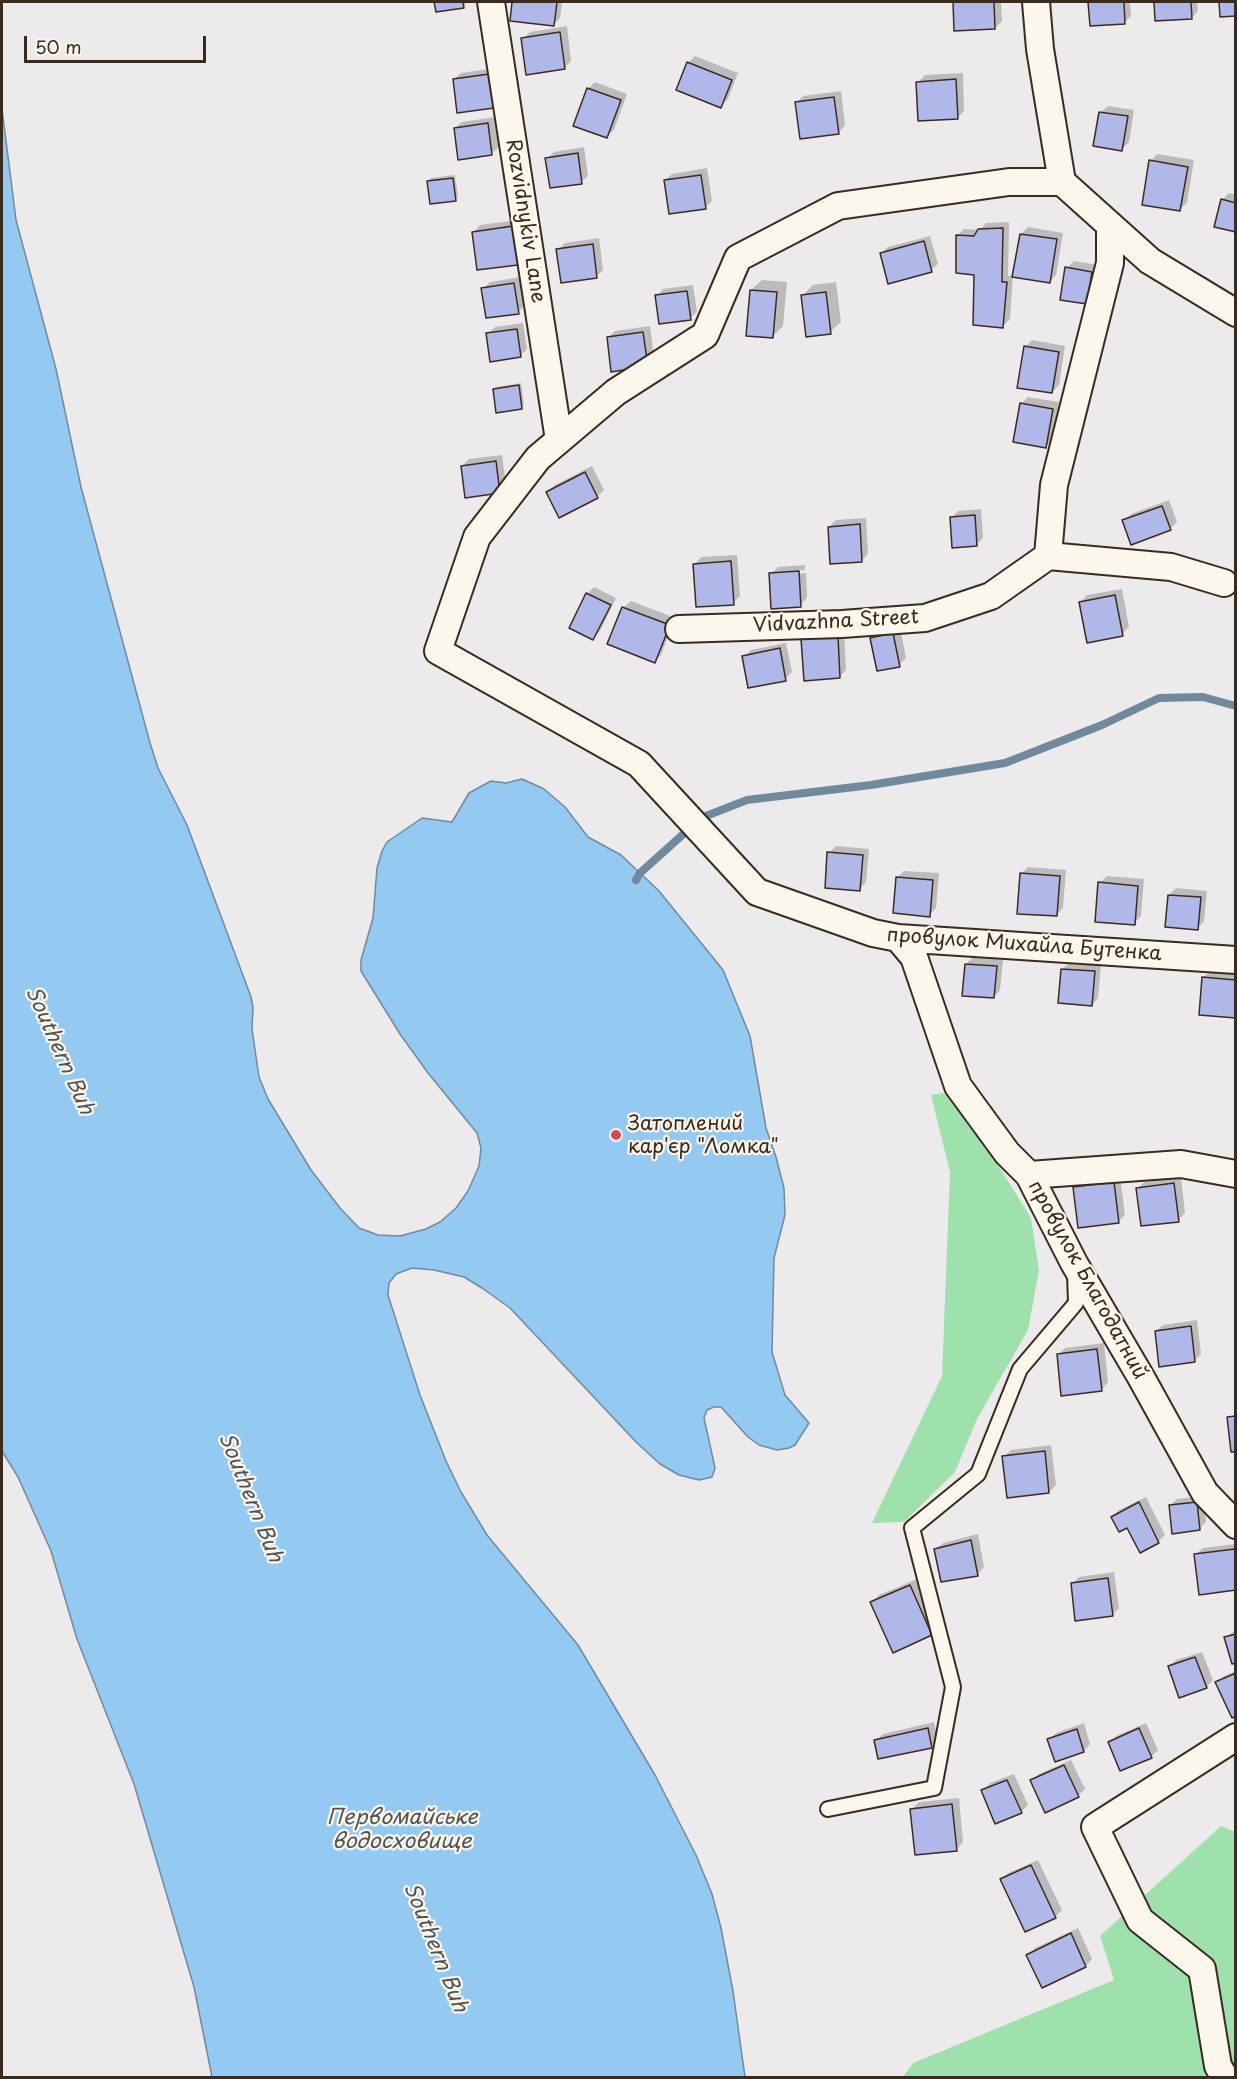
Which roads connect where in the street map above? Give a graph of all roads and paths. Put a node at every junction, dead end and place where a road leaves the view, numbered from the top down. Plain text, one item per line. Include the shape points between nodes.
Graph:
1 (491, 2) edge
2 (1036, 2) edge
3 (1062, 182) junction
4 (1110, 225) junction
5 (1236, 314) edge
6 (559, 440) junction
7 (1048, 556) junction
8 (1224, 583) dead end
9 (679, 629) dead end
10 (898, 938) junction
11 (1236, 960) edge
12 (1236, 1174) edge
13 (1029, 1175) junction
14 (1074, 1263) junction
15 (1236, 1525) edge
16 (1236, 1737) edge
17 (828, 1809) dead end
18 (1225, 2078) edge

1 - 6 street, Rozvidnykiv Lane
2 - 3 street
3 - 4 street
3 - 6 street via 1009,182 838,206 738,258 705,335 616,392
4 - 5 street via 1150,261
4 - 7 street via 1110,263 1054,485
6 - 10 street, провулок Михайла Бутенка via 538,458 477,537 438,651 639,764 757,892 873,933
7 - 8 street via 1171,567
7 - 9 street, Vidvazhna Street via 991,596 925,618
10 - 11 street, провулок Михайла Бутенка
10 - 13 street, провулок Благодатний via 914,957 958,1086 1007,1154
12 - 13 street via 1181,1164
13 - 14 street, провулок Благодатний
14 - 15 street, провулок Благодатний via 1204,1493
14 - 17 lane via 1076,1304 1020,1369 978,1474 912,1528 953,1687 934,1788
16 - 18 street via 1095,1827 1140,1920 1202,1969 1218,2066

